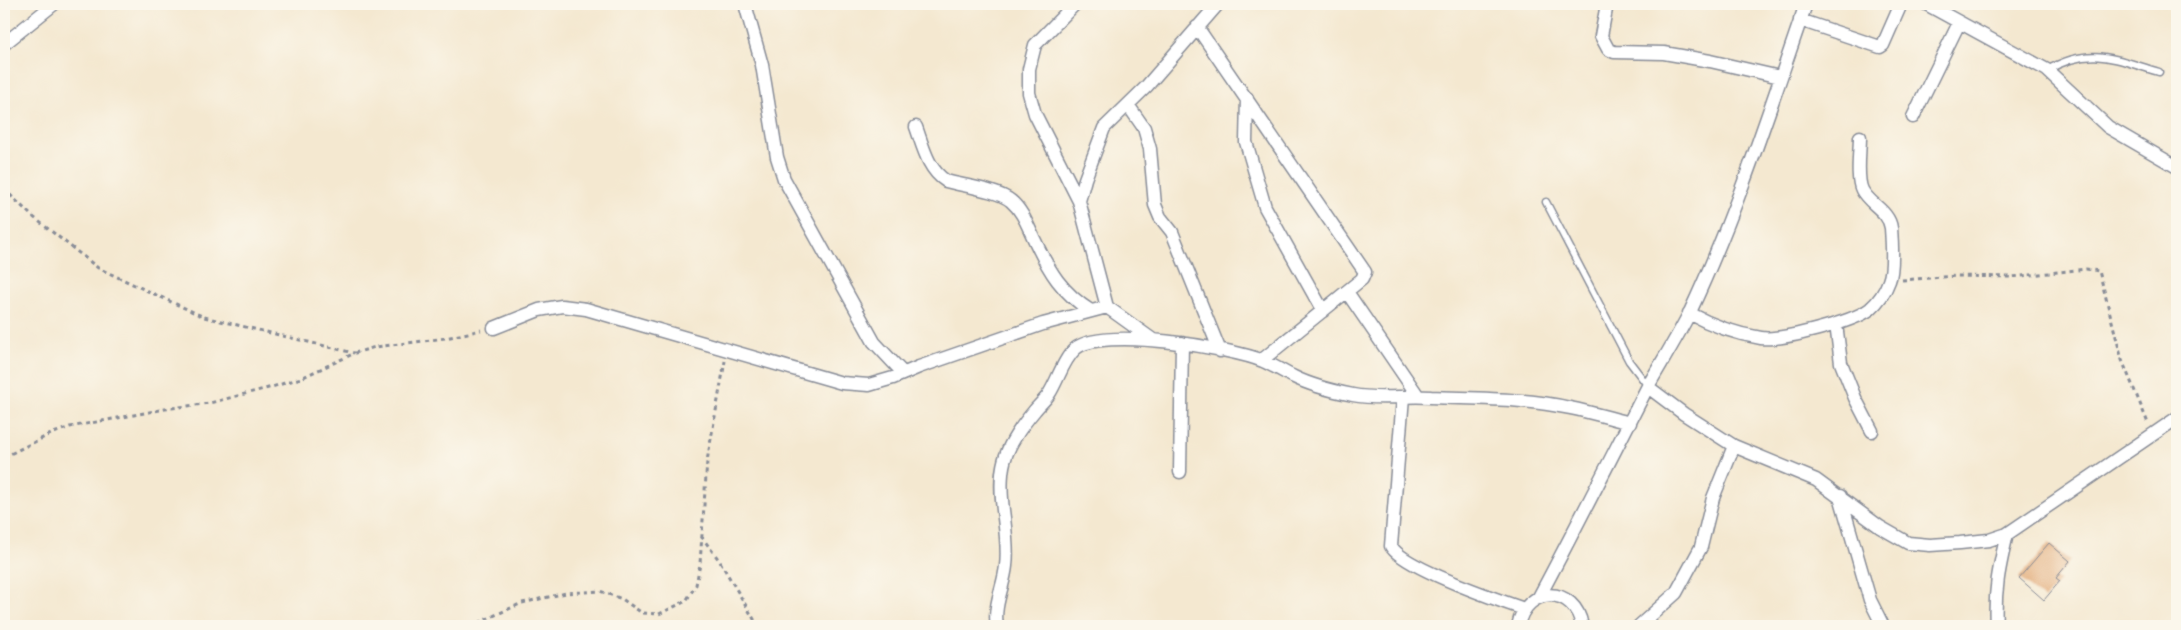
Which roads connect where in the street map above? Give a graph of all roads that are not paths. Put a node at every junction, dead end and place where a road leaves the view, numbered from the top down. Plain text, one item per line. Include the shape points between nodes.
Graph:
1 (54, 4) edge
2 (745, 4) edge
3 (1075, 4) edge
4 (1218, 4) edge
5 (1607, 4) edge
6 (1806, 4) edge
7 (1901, 4) edge
8 (1926, 4) edge
9 (1800, 20) junction
10 (1959, 24) junction
11 (1197, 26) junction
12 (4, 44) edge
13 (2047, 70) junction
14 (2159, 72) dead end
15 (1780, 77) junction
16 (1247, 98) junction
17 (1128, 105) junction
18 (1913, 117) dead end
19 (916, 127) dead end
20 (1860, 137) dead end
21 (2177, 167) edge
22 (1079, 201) junction
23 (1546, 202) dead end
24 (1347, 292) junction
25 (1107, 307) junction
26 (1091, 311) junction
27 (1323, 311) junction
28 (1689, 313) junction
29 (1836, 324) junction
30 (494, 328) road end
31 (1152, 340) junction
32 (1182, 343) junction
33 (1220, 351) junction
34 (1262, 360) junction
35 (904, 373) junction
36 (1648, 387) junction
37 (1418, 396) junction
38 (1403, 397) junction
39 (2177, 418) edge
40 (1630, 423) junction
41 (1872, 431) dead end
42 (1734, 446) junction
43 (1180, 472) dead end
44 (1840, 496) junction
45 (2008, 534) junction
46 (1540, 597) junction
47 (1524, 609) junction
48 (997, 626) edge
49 (1518, 626) edge
50 (1582, 626) edge
51 (1639, 626) edge
52 (1882, 626) edge
53 (1996, 626) edge

1 - 12 street
2 - 35 street via 762,64 777,157 784,179 869,334
3 - 22 street via 1035,45 1028,69 1029,93 1035,114
4 - 11 street
5 - 15 street via 1601,36 1608,49 1614,52 1664,53
6 - 9 street
7 - 9 street via 1880,47
8 - 10 street
9 - 15 street
10 - 13 street
10 - 18 street
11 - 16 street
11 - 17 street
13 - 14 lane via 2080,56 2105,56
13 - 21 street via 2108,127
15 - 28 street via 1768,118 1725,230
16 - 24 street via 1365,272
16 - 27 street via 1246,142 1265,207
17 - 22 street via 1104,128
17 - 33 street via 1144,128 1150,149 1160,217 1172,232
19 - 26 street via 938,176 1001,195 1012,202 1062,288 1073,300
20 - 29 street via 1859,184 1866,198 1881,210 1890,225 1890,280 1881,297 1868,310
22 - 25 street
23 - 36 lane via 1629,361
24 - 27 street
24 - 37 street
25 - 26 street
25 - 31 street
26 - 35 street via 1043,324
27 - 34 street
28 - 29 street via 1713,325 1761,338 1776,338
28 - 36 street
29 - 41 street via 1841,363
30 - 35 street via 539,310 562,306 586,309 842,383 869,385
31 - 32 street
31 - 48 street via 1098,340 1075,348 1049,394 1011,442 1002,467 1007,542
32 - 33 street
32 - 43 street
33 - 34 street
34 - 38 street via 1296,378 1326,388 1355,395
36 - 40 street
36 - 42 street
37 - 38 street
37 - 40 street via 1538,403
38 - 47 street via 1391,546 1409,561
39 - 45 street
40 - 46 street
42 - 44 street via 1816,480
42 - 51 street via 1713,498 1701,547 1676,593
44 - 45 street via 1880,527 1908,543 1960,543
44 - 52 street via 1870,600
45 - 53 street via 1997,577
46 - 47 street
46 - 50 street via 1564,598 1574,605
47 - 49 street

